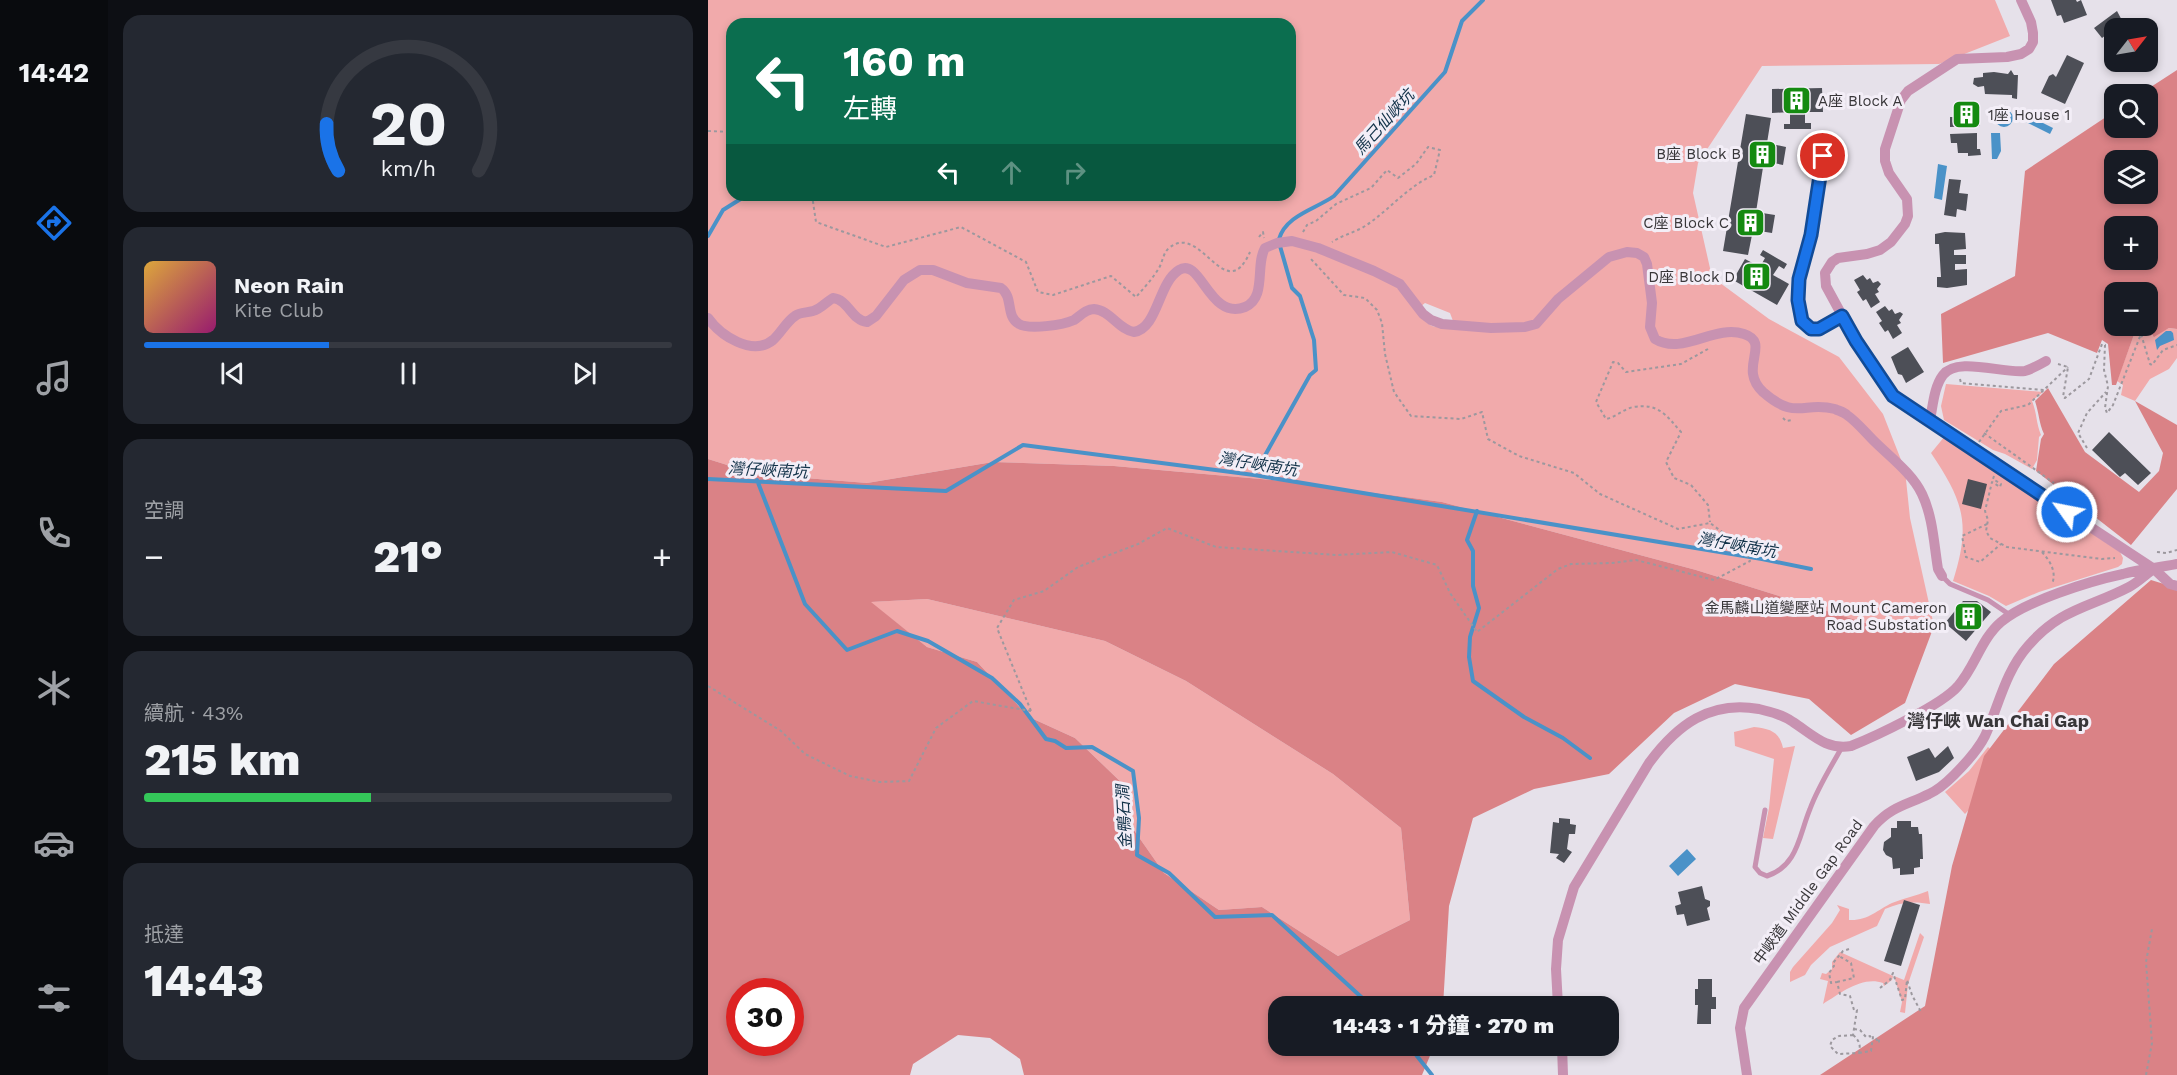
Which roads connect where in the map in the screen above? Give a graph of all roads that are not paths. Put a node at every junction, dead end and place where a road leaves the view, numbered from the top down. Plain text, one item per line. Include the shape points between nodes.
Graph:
1 (2021, 0) edge
2 (1823, 156) dead end
3 (1842, 316) junction
4 (708, 318) edge
5 (2046, 361) road end
6 (1930, 420) junction
7 (2177, 564) edge
8 (2154, 569) junction
9 (1942, 576) joint
10 (2177, 586) edge
11 (2010, 615) junction
12 (1842, 747) junction
13 (1764, 810) dead end
14 (1557, 996) edge
15 (1563, 1056) edge
16 (1563, 1075) edge
17 (1747, 1075) edge

1 - 3 street via 2033,33 2029,49 2007,57 1957,59 1908,91 1901,100 1885,149 1885,161 1907,199 1908,216 1891,242 1880,250 1838,258 1828,267 1826,286
2 - 3 lane via 1798,300 1802,321 1811,329 1819,329
3 - 6 street via 1893,396
4 - 9 street via 735,340 751,346 764,345 796,315 815,311 833,298 842,301 859,320 870,321 908,277 926,269 963,282 1002,288 1008,296 1012,317 1022,326 1072,321 1095,309 1126,330 1137,332 1151,317 1168,282 1182,268 1194,272 1221,304 1246,306 1257,292 1262,244 1296,242 1400,284 1423,314 1442,324 1491,328 1533,325 1609,257 1628,252 1642,255 1647,264 1652,303 1650,327 1655,339 1677,343 1722,332 1750,337 1756,346 1752,374 1766,394 1791,409 1830,408 1848,415 1916,483 1928,511
5 - 6 street via 2023,371 1952,367 1938,384
6 - 8 street via 1998,470
7 - 8 street
8 - 10 street
8 - 11 street via 2124,573 2042,599
8 - 17 street, 中峽道 Middle Gap Road via 2130,587 2071,611 2042,632 2006,679 1985,736 1956,773 1929,795 1891,811 1874,826 1744,1008 1740,1028
9 - 11 lane
11 - 12 street via 1999,623 1966,676 1948,696 1862,741
12 - 13 lane via 1809,810 1796,851 1783,868 1767,876 1755,867
12 - 14 street via 1824,744 1774,712 1740,706 1697,717 1671,736 1649,763 1574,887 1558,940
15 - 16 street

